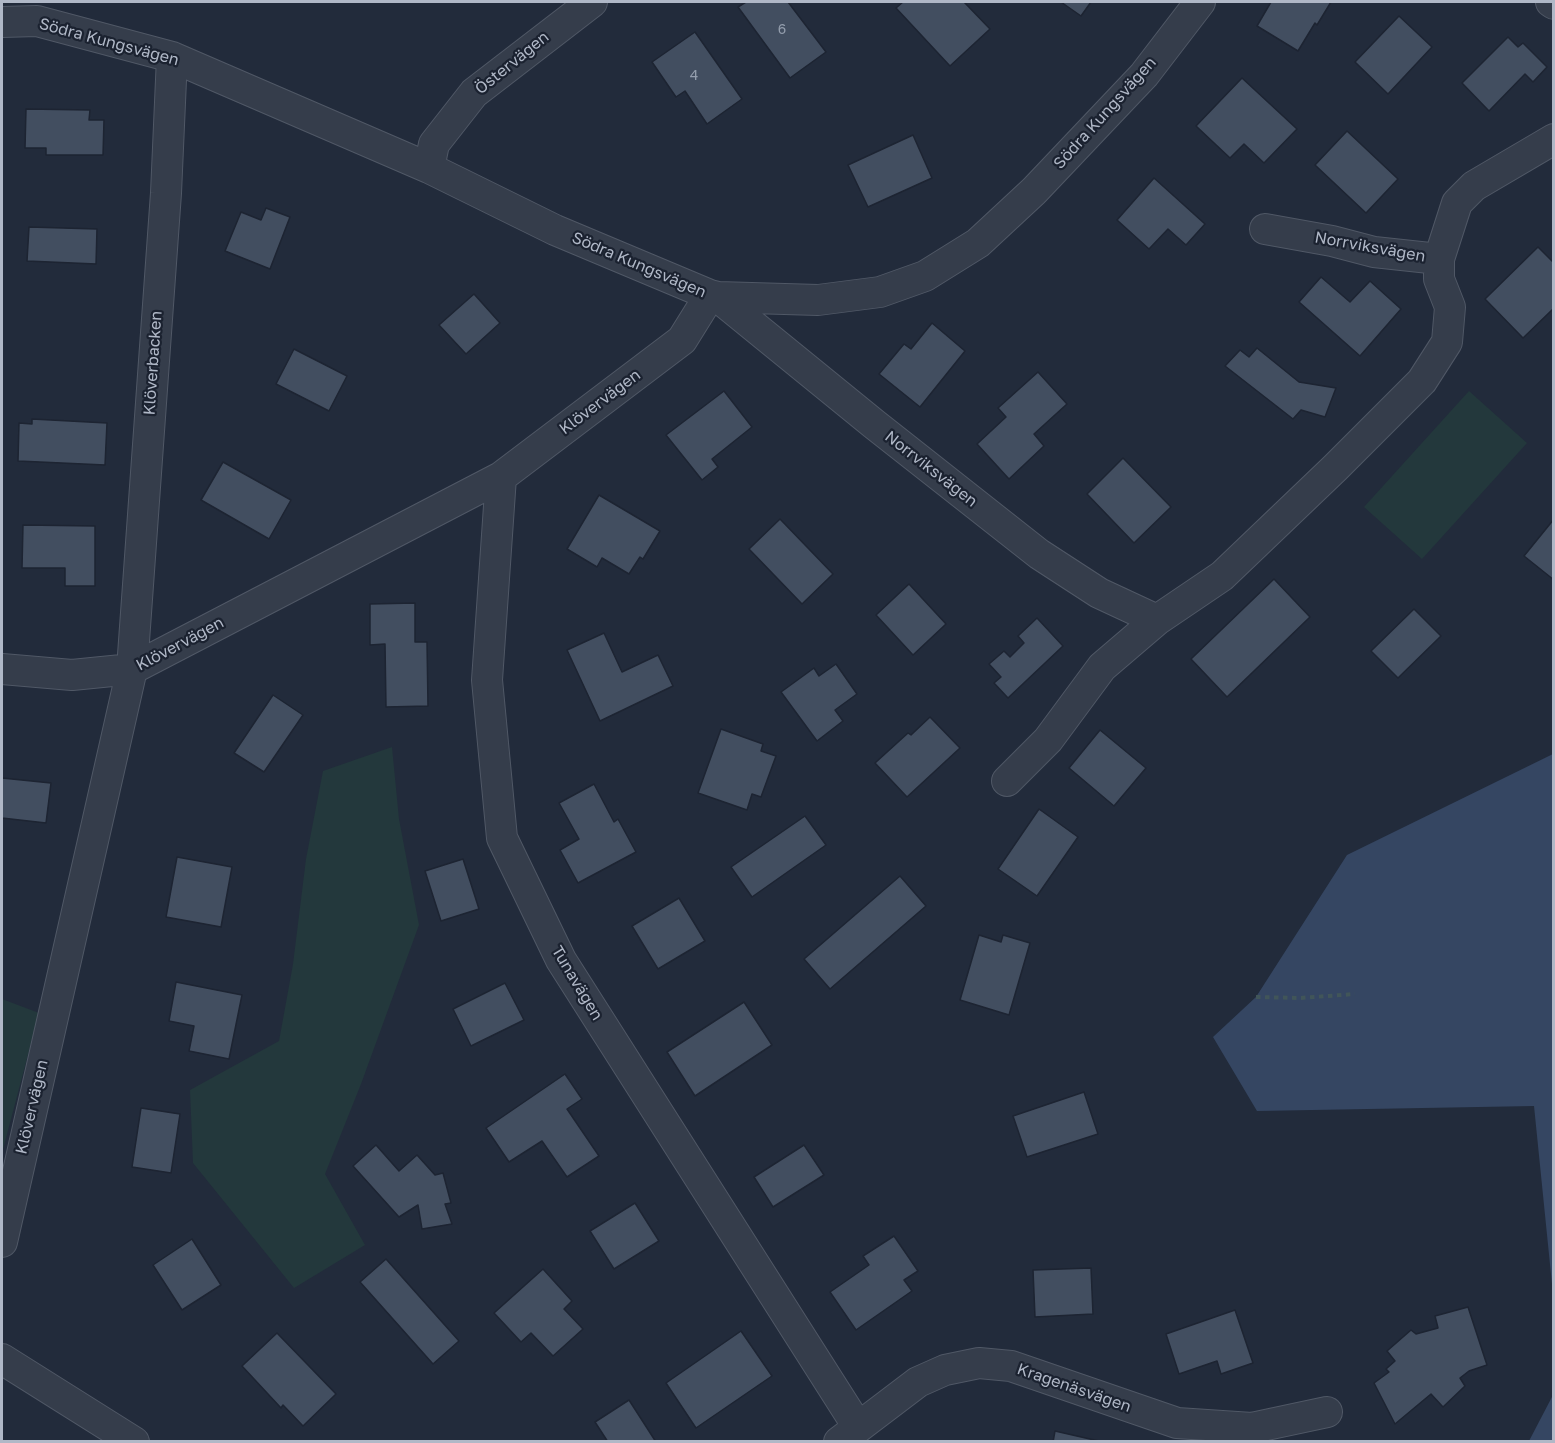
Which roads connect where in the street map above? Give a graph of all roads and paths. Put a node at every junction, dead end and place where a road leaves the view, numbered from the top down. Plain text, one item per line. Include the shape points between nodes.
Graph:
1 (592, 2) edge
2 (1200, 2) edge
3 (37, 11) edge
4 (2, 22) edge
5 (172, 57) junction
6 (1554, 139) edge
7 (429, 168) junction
8 (1265, 229) dead end
9 (1439, 259) junction
10 (714, 296) junction
11 (501, 477) junction
12 (1157, 620) junction
13 (2, 669) edge
14 (132, 669) junction
15 (1007, 781) dead end
16 (1355, 994) dead end
17 (1256, 997) dead end
18 (2, 1242) edge
19 (2, 1359) edge
20 (1327, 1412) dead end
21 (849, 1434) edge
22 (134, 1442) edge

1 - 7 street, Östervägen via 474,93 434,144
2 - 10 street, Södra Kungsvägen via 1144,75 1034,191 978,243 925,276 880,292 818,300
3 - 4 street, Södra Kungsvägen
3 - 5 street, Södra Kungsvägen
5 - 7 street, Södra Kungsvägen
5 - 14 street, Klöverbacken
6 - 9 street, Norrviksvägen via 1462,197
7 - 10 street, Södra Kungsvägen via 555,230
8 - 9 street, Norrviksvägen via 1374,252
9 - 12 street, Norrviksvägen via 1438,279 1450,307 1447,342 1422,381 1222,576
10 - 11 street, Klövervägen via 682,340
10 - 12 street, Norrviksvägen via 1039,554 1099,593
11 - 14 street, Klövervägen
11 - 21 street, Tunavägen via 488,681 502,838 561,960
12 - 15 street, Norrviksvägen via 1102,667 1048,740
13 - 14 street via 72,675
14 - 18 street, Klövervägen
16 - 17 path
19 - 22 street
20 - 21 street, Kragenäsvägen via 1252,1428 1177,1423 1011,1366 979,1364 945,1370 918,1382

